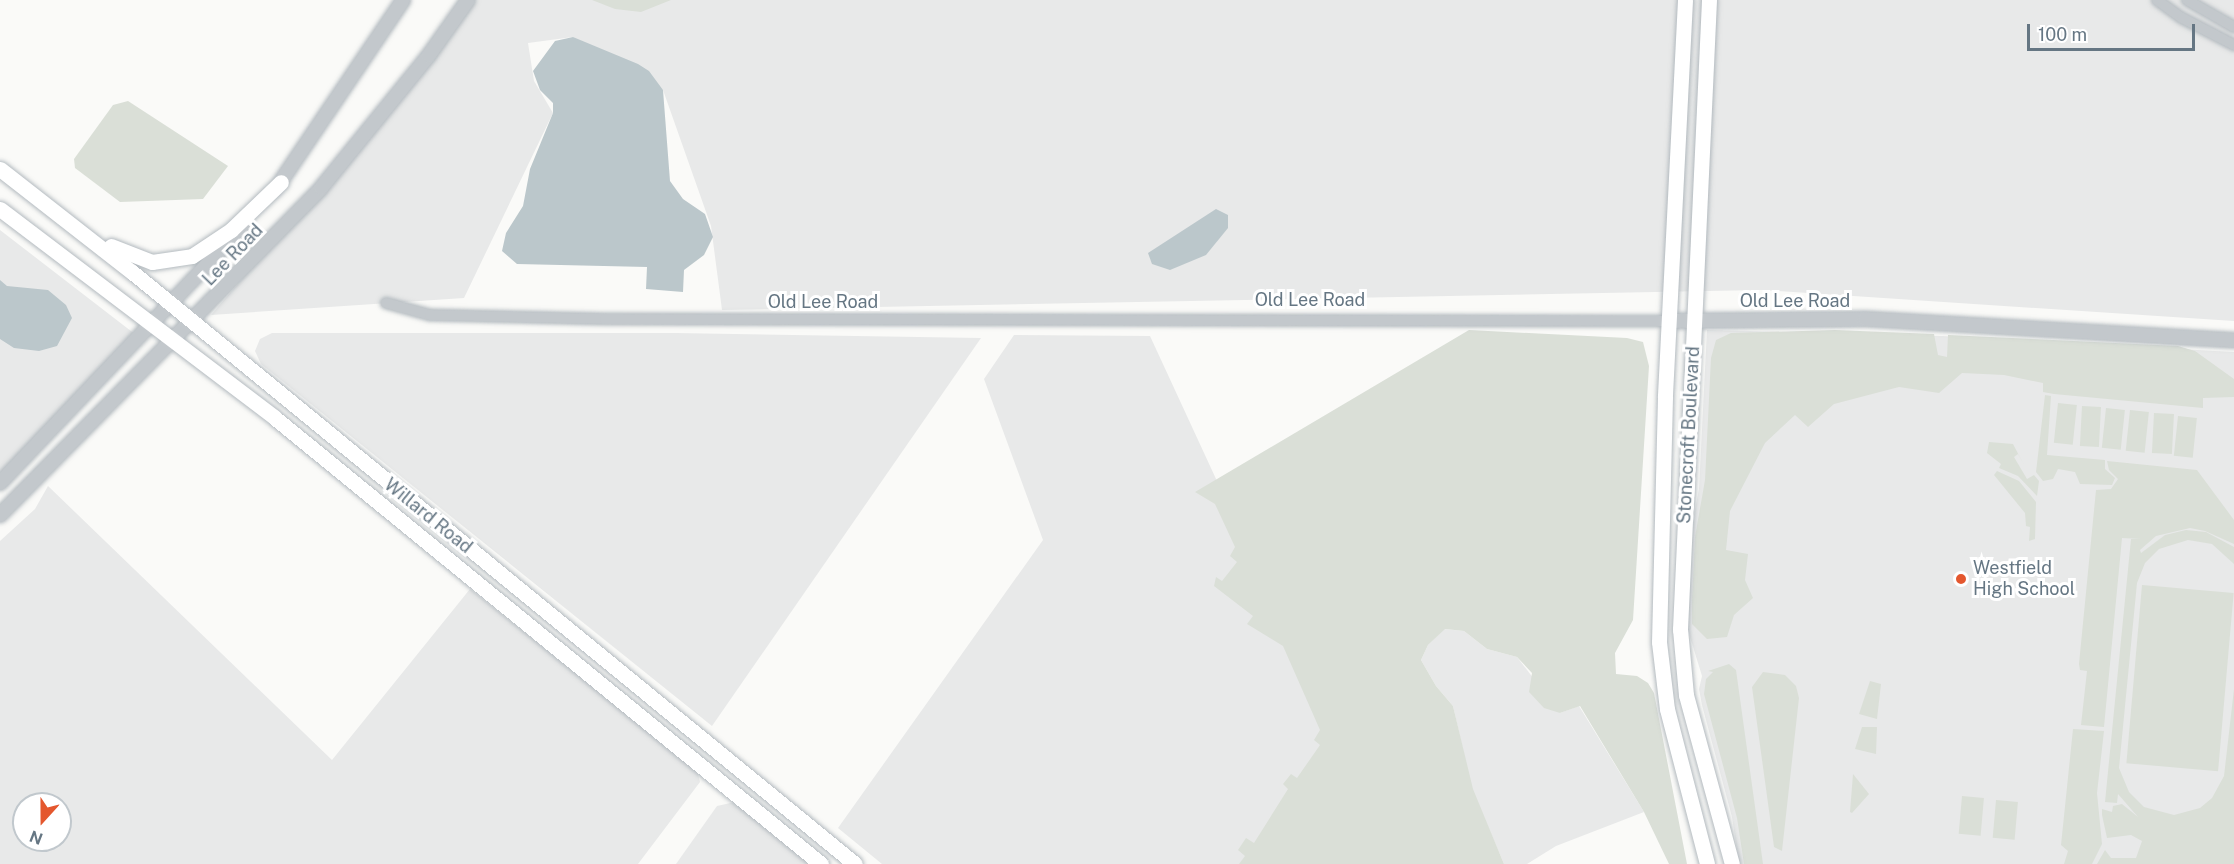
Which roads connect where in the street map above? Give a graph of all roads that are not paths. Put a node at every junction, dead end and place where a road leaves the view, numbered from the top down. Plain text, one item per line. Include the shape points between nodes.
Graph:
1 (403, 0) edge
2 (468, 0) edge
3 (1685, 0) edge
4 (1710, 0) edge
5 (2157, 0) edge
6 (2187, 0) edge
7 (2234, 27) edge
8 (2234, 45) edge
9 (0, 169) edge
10 (281, 182) junction
11 (0, 209) edge
12 (56, 212) junction
13 (170, 303) junction
14 (386, 303) dead end
15 (1696, 320) junction
16 (1670, 321) junction
17 (193, 322) junction
18 (153, 324) junction
19 (174, 340) junction
20 (2234, 340) edge
21 (0, 483) edge
22 (0, 515) edge
23 (821, 864) edge
24 (855, 864) edge
25 (1707, 864) edge
26 (1732, 864) edge

1 - 10 street, Lee Road
2 - 17 street, Lee Road via 348,158
3 - 16 main road, Stonecroft Boulevard
4 - 15 main road, Stonecroft Boulevard via 1701,106
5 - 8 street
6 - 7 street
9 - 12 main road, Willard Road
10 - 12 main road via 216,242 192,256 170,262 133,257
10 - 13 street, Lee Road
11 - 18 main road, Willard Road
12 - 13 main road, Willard Road
13 - 17 main road, Willard Road
13 - 18 street, Lee Road
14 - 16 street, Old Lee Road via 430,315 605,319
15 - 16 street, Old Lee Road
15 - 20 street, Old Lee Road via 1865,319
15 - 26 main road, Stonecroft Boulevard via 1688,412 1681,662 1695,733
16 - 25 main road, Stonecroft Boulevard via 1660,666
17 - 19 street, Lee Road
17 - 24 main road, Willard Road
18 - 19 main road, Willard Road
18 - 21 street, Lee Road
19 - 22 street, Lee Road via 114,395
19 - 23 main road, Willard Road via 463,570

